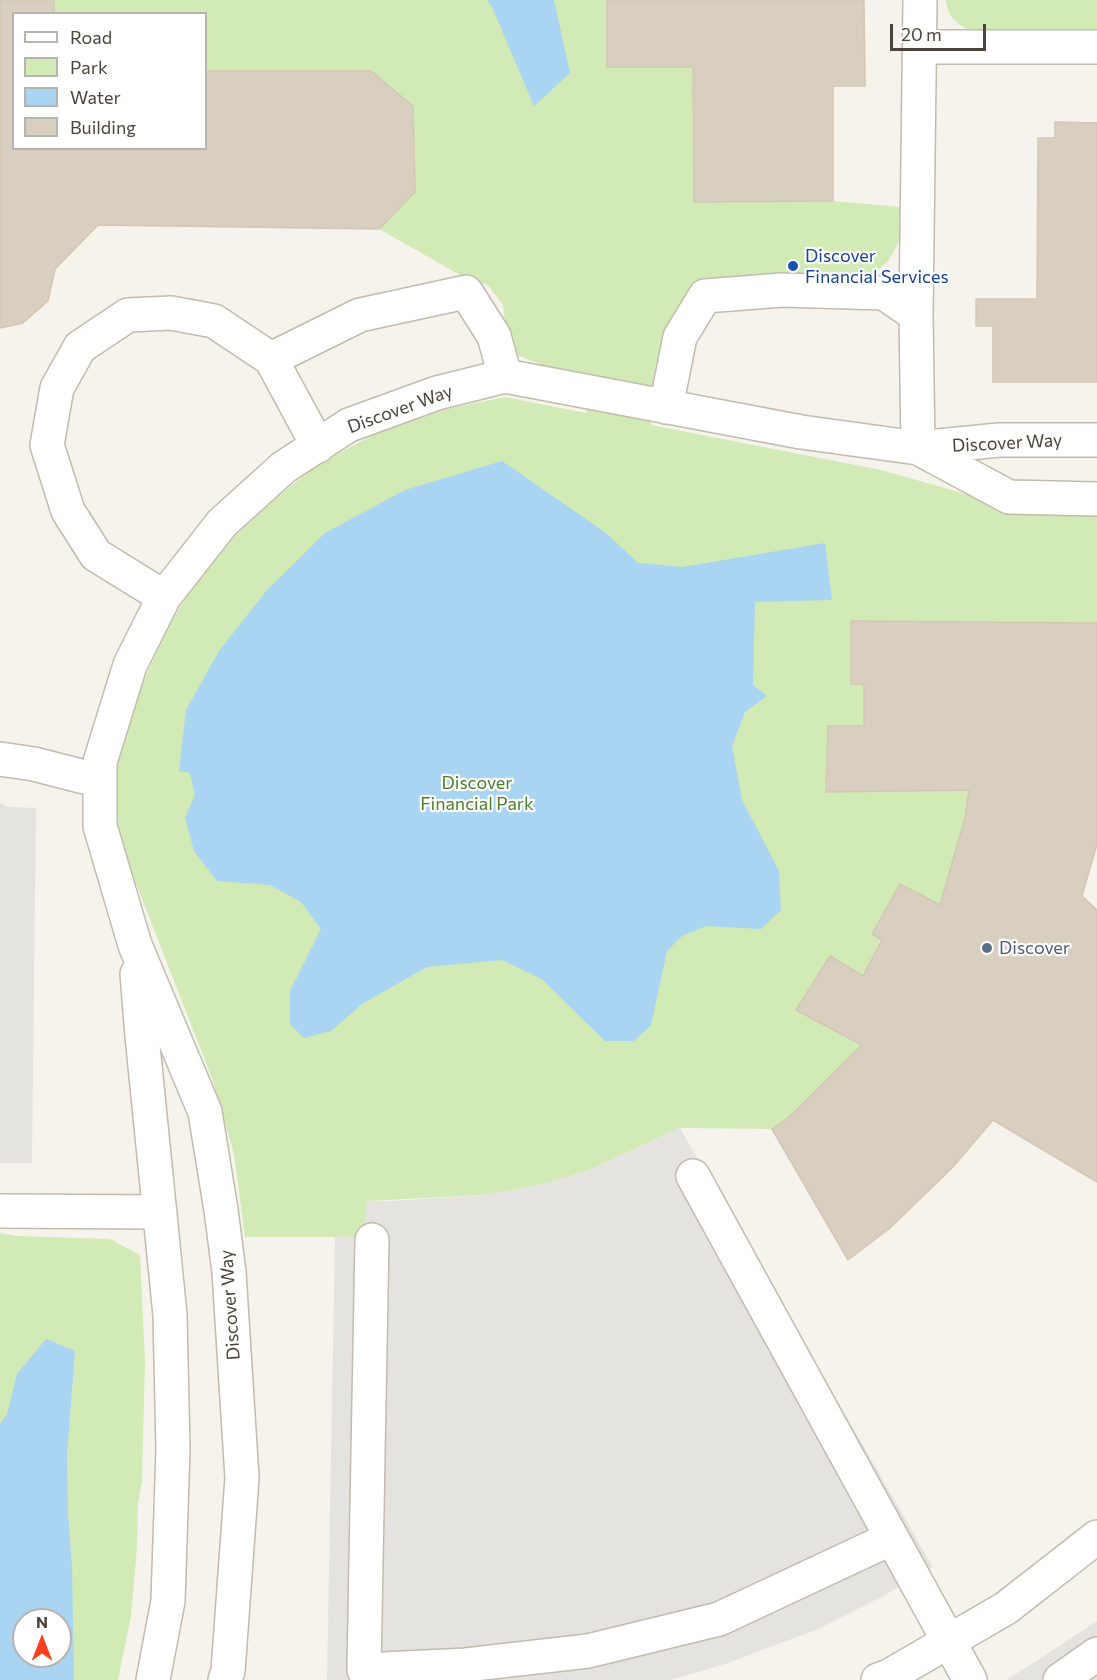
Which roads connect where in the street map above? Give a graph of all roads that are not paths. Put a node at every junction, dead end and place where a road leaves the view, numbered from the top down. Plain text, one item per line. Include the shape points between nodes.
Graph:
1 (920, 0) edge
2 (920, 47) junction
3 (1097, 47) edge
4 (916, 315) junction
5 (270, 359) junction
6 (505, 376) junction
7 (666, 407) junction
8 (1097, 440) edge
9 (318, 446) junction
10 (918, 448) junction
11 (1097, 499) edge
12 (164, 597) junction
13 (0, 759) edge
14 (100, 781) junction
15 (135, 945) junction
16 (693, 1176) dead end
17 (0, 1211) edge
18 (160, 1212) junction
19 (372, 1240) dead end
20 (1097, 1537) edge
21 (892, 1538) junction
22 (949, 1641) junction
23 (1097, 1654) edge
24 (153, 1680) edge
25 (225, 1680) edge
26 (878, 1680) edge
27 (970, 1680) edge
28 (1060, 1680) edge

1 - 2 street
2 - 3 street
2 - 4 street
4 - 7 street via 884,293 782,290 705,296 680,337
4 - 10 street
5 - 6 street via 360,315 466,292 494,336
5 - 9 street
5 - 12 street via 214,321 171,313 128,315 80,347 57,388 47,445 68,511 96,555
6 - 7 street, Discover Way
6 - 9 street, Discover Way via 437,393 350,425
7 - 10 street, Discover Way
8 - 10 street, Discover Way via 999,440
9 - 12 street, Discover Way via 284,467 222,523
10 - 11 street, Discover Way via 1009,497
12 - 14 street, Discover Way via 130,665 100,762
13 - 14 street
14 - 15 street, Discover Way via 100,826
15 - 18 street, Discover Way
15 - 25 street, Discover Way via 206,1112 229,1272 242,1478
16 - 21 street
17 - 18 street
18 - 24 street, Discover Way via 170,1315 172,1449 168,1601
19 - 21 street via 364,1670 466,1665 588,1651 719,1619
20 - 22 street via 1006,1608
21 - 22 street
22 - 26 street
22 - 27 street
23 - 28 street

